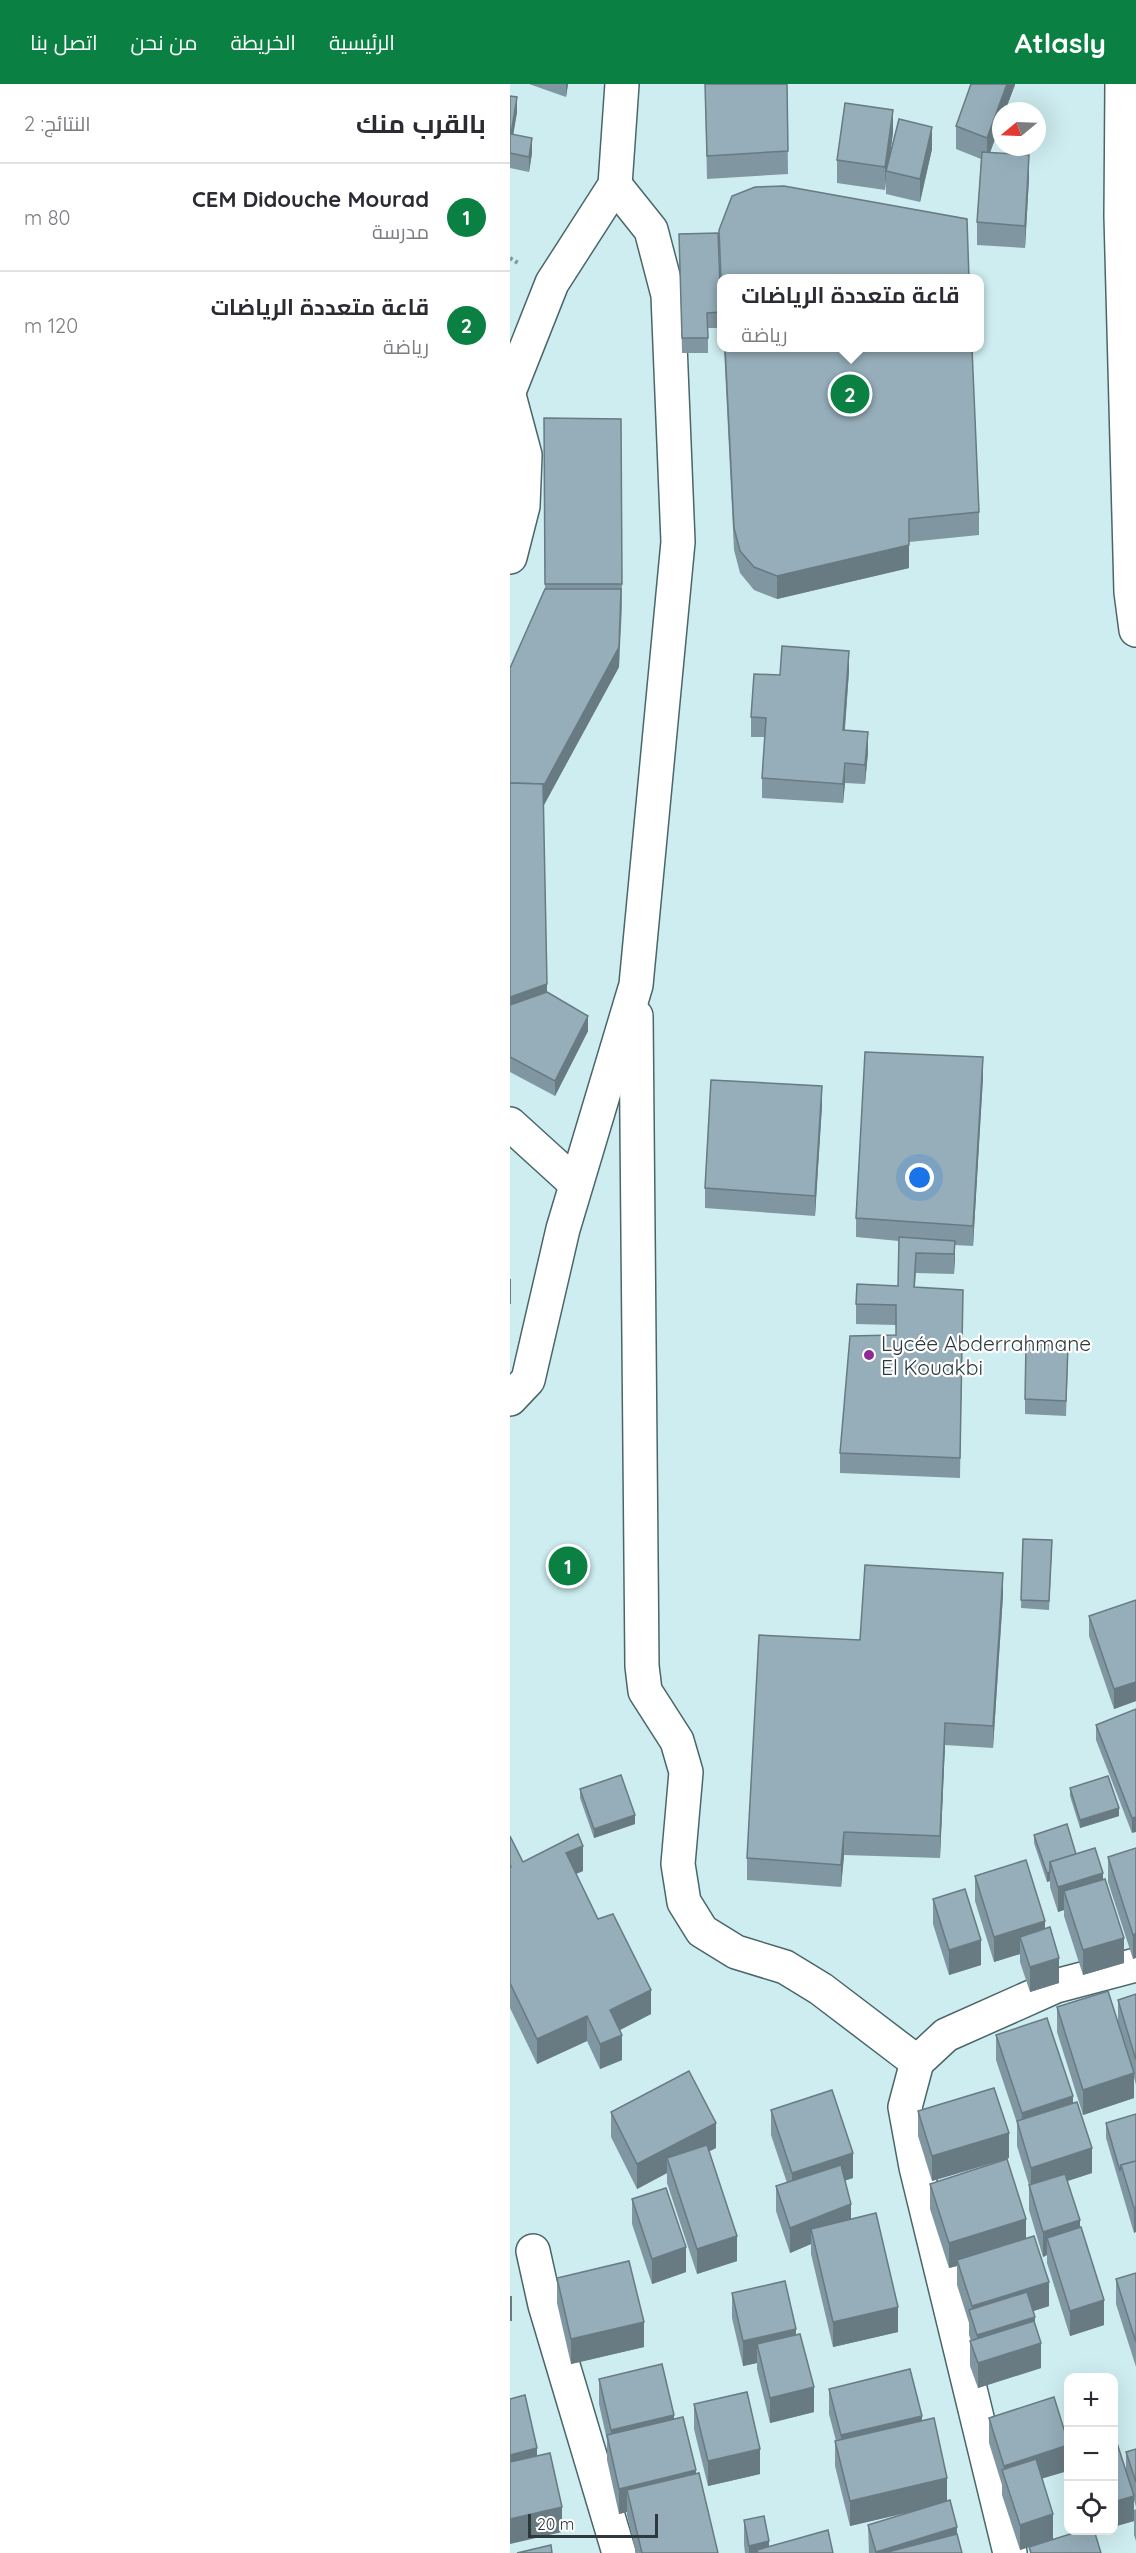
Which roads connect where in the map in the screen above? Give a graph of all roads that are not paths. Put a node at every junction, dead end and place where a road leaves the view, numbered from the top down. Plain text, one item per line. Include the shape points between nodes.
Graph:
1 (622, 84) edge
2 (1122, 84) edge
3 (615, 185) junction
4 (510, 389) edge
5 (510, 399) edge
6 (510, 557) edge
7 (1136, 630) edge
8 (636, 985) junction
9 (510, 1124) edge
10 (576, 1184) junction
11 (510, 1400) edge
12 (1136, 1965) edge
13 (917, 2062) junction
14 (533, 2251) dead end
15 (619, 2553) edge
16 (1011, 2553) edge

1 - 3 main road
2 - 7 main road via 1121,216 1131,580
3 - 4 main road via 552,284
3 - 8 main road via 651,230 668,295 678,542
5 - 6 main road via 525,455 522,506
8 - 10 main road
8 - 13 main road via 642,1666 645,1691 677,1741 686,1772 678,1864 684,1902 702,1931 736,1952 785,1967 821,1989
9 - 10 main road
10 - 11 main road via 528,1380
12 - 13 main road via 1056,1986 979,2020 946,2035
13 - 16 main road via 905,2107 916,2167
14 - 15 main road via 545,2305

